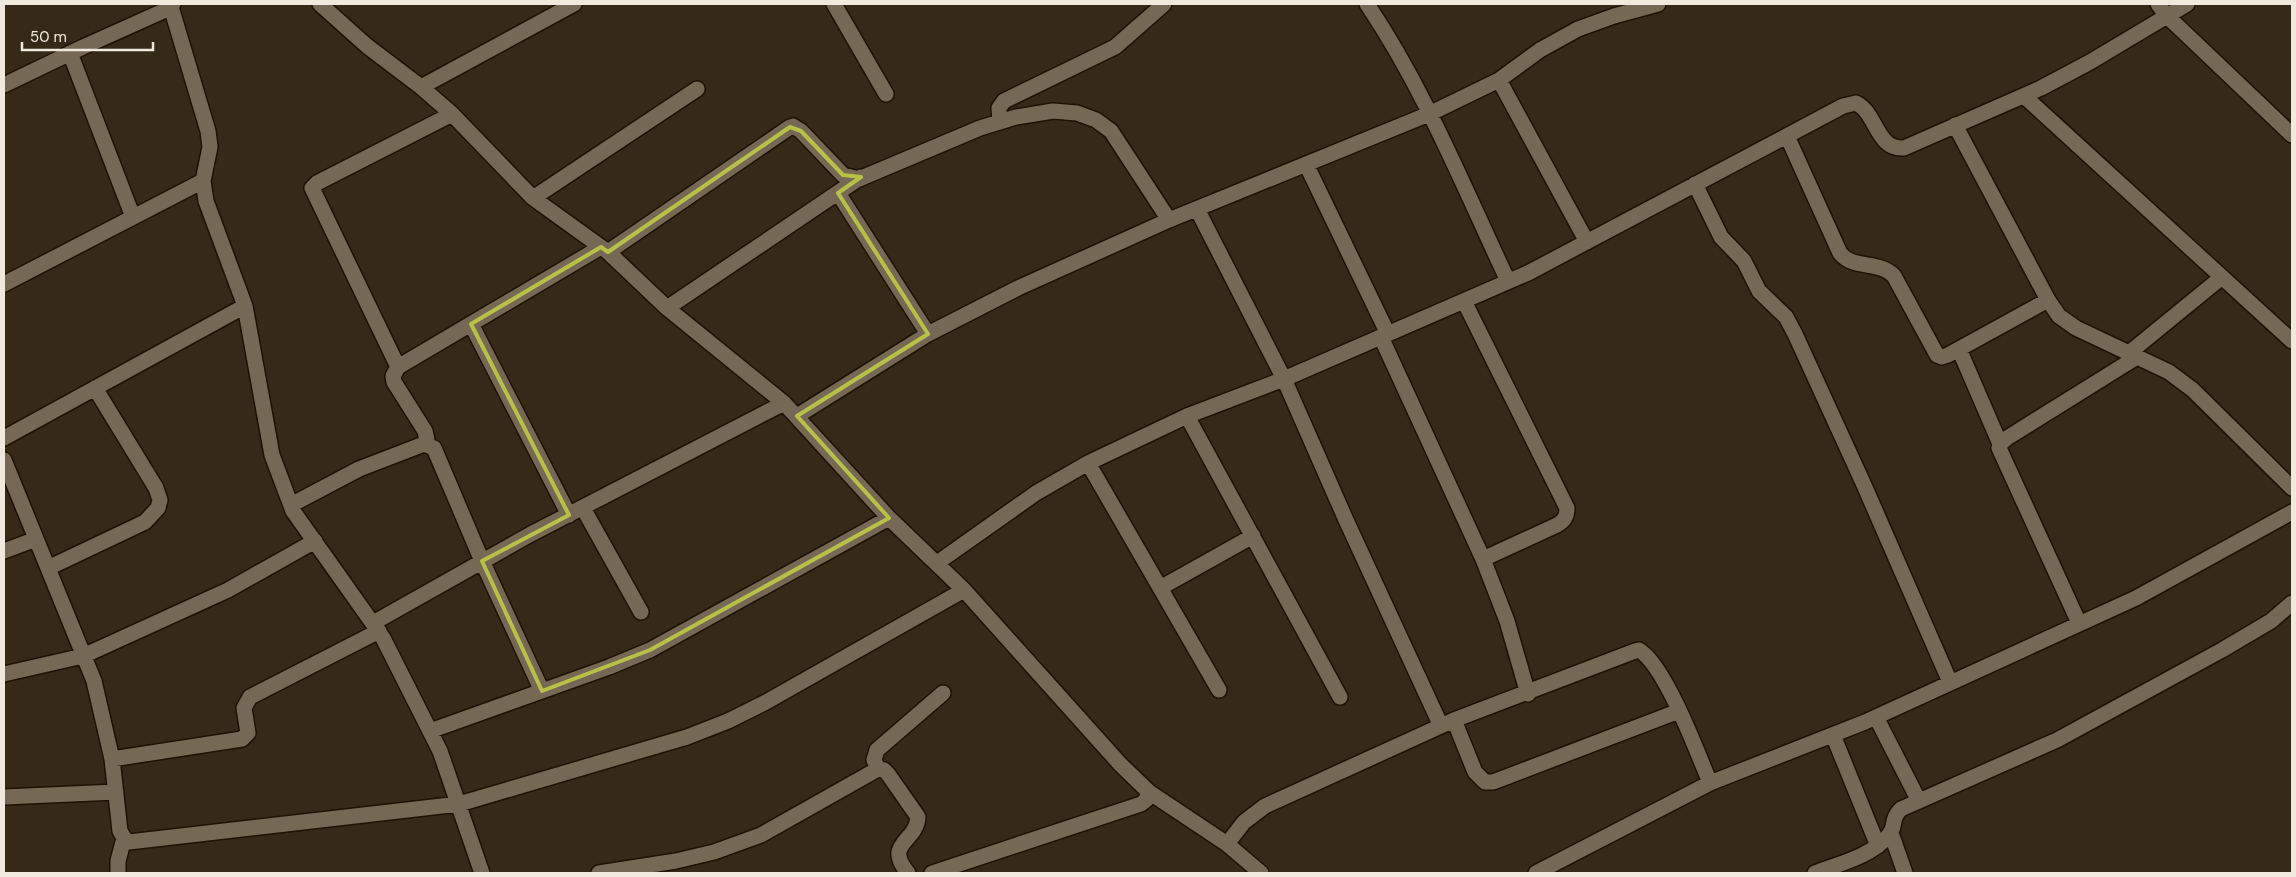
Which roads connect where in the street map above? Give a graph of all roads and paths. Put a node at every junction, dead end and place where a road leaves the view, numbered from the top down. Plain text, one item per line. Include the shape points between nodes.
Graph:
1 (574, 4) edge
2 (834, 4) edge
3 (1164, 4) edge
4 (1367, 4) edge
5 (1658, 4) edge
6 (2188, 4) edge
7 (173, 5) edge
8 (326, 5) edge
9 (2162, 10) edge
10 (70, 53) junction
11 (1499, 80) junction
12 (4, 85) edge
13 (421, 87) junction
14 (697, 89) dead end
15 (886, 94) dead end
16 (2024, 96) junction
17 (452, 114) junction
18 (1429, 114) junction
19 (2292, 114) edge
20 (1000, 122) junction
21 (2278, 122) junction
22 (1955, 126) junction
23 (2292, 135) edge
24 (1787, 136) junction
25 (1306, 164) junction
26 (861, 178) junction
27 (203, 181) junction
28 (1695, 184) junction
29 (838, 194) junction
30 (532, 198) junction
31 (1197, 209) junction
32 (133, 217) junction
33 (1169, 220) junction
34 (1587, 242) junction
35 (605, 250) junction
36 (2222, 277) junction
37 (1508, 282) junction
38 (4, 284) edge
39 (2048, 300) junction
40 (1464, 301) junction
41 (245, 306) junction
42 (667, 308) junction
43 (471, 324) junction
44 (928, 334) junction
45 (1384, 335) junction
46 (2292, 341) edge
47 (1960, 349) junction
48 (2133, 355) junction
49 (398, 366) junction
50 (1284, 379) junction
51 (95, 388) junction
52 (784, 403) junction
53 (797, 416) junction
54 (1187, 416) junction
55 (4, 438) edge
56 (424, 444) junction
57 (2000, 444) junction
58 (4, 460) edge
59 (1088, 463) junction
60 (2292, 488) edge
61 (291, 505) junction
62 (576, 511) junction
63 (2292, 512) edge
64 (889, 518) junction
65 (1253, 536) junction
66 (36, 539) junction
67 (314, 540) junction
68 (4, 551) edge
69 (1484, 559) junction
70 (482, 561) junction
71 (937, 563) junction
72 (48, 568) junction
73 (1160, 588) junction
74 (964, 590) junction
75 (2292, 603) edge
76 (641, 612) dead end
77 (2079, 623) junction
78 (376, 627) junction
79 (84, 656) junction
80 (4, 674) edge
81 (1950, 682) junction
82 (1219, 690) dead end
83 (542, 691) junction
84 (943, 693) dead end
85 (1528, 694) junction
86 (1340, 697) dead end
87 (1679, 710) junction
88 (1876, 717) junction
89 (1448, 723) junction
90 (430, 731) junction
91 (1833, 735) junction
92 (112, 759) junction
93 (878, 769) junction
94 (1710, 783) junction
95 (116, 792) junction
96 (1149, 792) junction
97 (4, 797) edge
98 (1919, 801) junction
99 (458, 804) junction
100 (1890, 833) junction
101 (124, 838) junction
102 (1227, 844) junction
103 (1878, 846) junction
104 (1541, 872) edge
105 (118, 873) edge
106 (482, 873) edge
107 (599, 873) edge
108 (908, 873) edge
109 (932, 873) edge
110 (1261, 873) edge
111 (1815, 873) edge
112 (1905, 873) edge

1 - 13 street
2 - 15 street
3 - 20 street via 1115,47 1004,102 999,108
4 - 18 street via 1391,39
5 - 11 street via 1578,29 1540,50
6 - 9 street
7 - 10 street
7 - 27 street via 208,131 210,147
8 - 13 street via 361,41
9 - 16 street via 2090,62
9 - 21 street
10 - 12 street
10 - 32 street
11 - 18 street
11 - 34 street
13 - 17 street
14 - 30 street
16 - 22 street
16 - 36 street
17 - 30 street
17 - 49 street via 312,188
18 - 25 street
18 - 37 street
19 - 21 street
20 - 26 street
20 - 33 street via 1053,111 1077,113 1096,120 1111,131
21 - 23 street
22 - 24 street via 1904,148 1896,148 1884,141 1863,106 1856,103 1843,106
22 - 39 street
24 - 28 street
24 - 47 street via 1840,253 1849,262 1889,271 1936,355 1942,357
25 - 31 street
25 - 45 street
26 - 29 street
26 - 35 street via 843,175 793,126
27 - 32 street
27 - 41 street via 206,201
28 - 34 street
28 - 81 street via 1721,237 1744,261 1759,291 1786,317 1795,334
29 - 42 street
29 - 44 street
30 - 35 street
31 - 33 street
31 - 50 street
32 - 38 street
33 - 44 street via 1018,288
34 - 37 street
35 - 42 street
35 - 43 street
36 - 46 street
36 - 48 street
37 - 40 street
39 - 47 street
39 - 48 street via 2059,316 2076,328
40 - 45 street
40 - 69 street via 1567,508 1564,521 1557,526
41 - 51 street
41 - 61 street via 272,455
42 - 52 street
43 - 49 street
43 - 62 street
44 - 53 street
45 - 50 street
45 - 69 street
47 - 57 street
48 - 57 street
48 - 60 street via 2169,372 2193,390
49 - 56 street via 394,382 428,436
50 - 54 street
50 - 89 street via 1346,520
51 - 55 street
51 - 72 street via 156,488 160,500 158,508 145,522
52 - 53 street
52 - 62 street
53 - 64 street
54 - 59 street
54 - 65 street
56 - 61 street via 360,469
56 - 70 street via 434,448
57 - 77 street via 2001,453
58 - 66 street
59 - 71 street via 1036,493
59 - 73 street
61 - 67 street
62 - 70 street
62 - 76 street
63 - 77 street via 2136,598
64 - 71 street
64 - 83 street via 650,650
65 - 73 street
65 - 86 street
66 - 68 street
66 - 72 street
67 - 78 street
67 - 79 street via 228,590
69 - 85 street via 1507,621
70 - 78 street
70 - 83 street
71 - 74 street
72 - 79 street
73 - 82 street
74 - 96 street
74 - 99 street via 728,721 687,737
75 - 98 street via 2271,621 2222,650 2057,740
77 - 81 street
78 - 90 street
78 - 92 street via 250,698 244,708 248,733 242,739
79 - 80 street
79 - 92 street via 94,681
81 - 88 street
83 - 90 street
84 - 93 street via 877,750 874,760
85 - 87 street via 1639,650 1647,657
85 - 89 street
87 - 89 street via 1493,782 1485,782 1475,772
87 - 94 street
88 - 91 street
88 - 98 street
89 - 102 street via 1265,806 1244,822
90 - 99 street via 440,750
91 - 94 street
91 - 103 street
92 - 95 street
93 - 107 street via 761,835 704,854
93 - 108 street via 888,774 918,817 915,828 902,842 898,854 900,864
94 - 104 street
95 - 97 street
95 - 101 street via 120,831
96 - 102 street
96 - 109 street via 1141,804
98 - 100 street via 1896,814
99 - 101 street via 136,842
99 - 106 street
100 - 103 street
100 - 112 street
101 - 105 street
102 - 110 street
103 - 111 street

